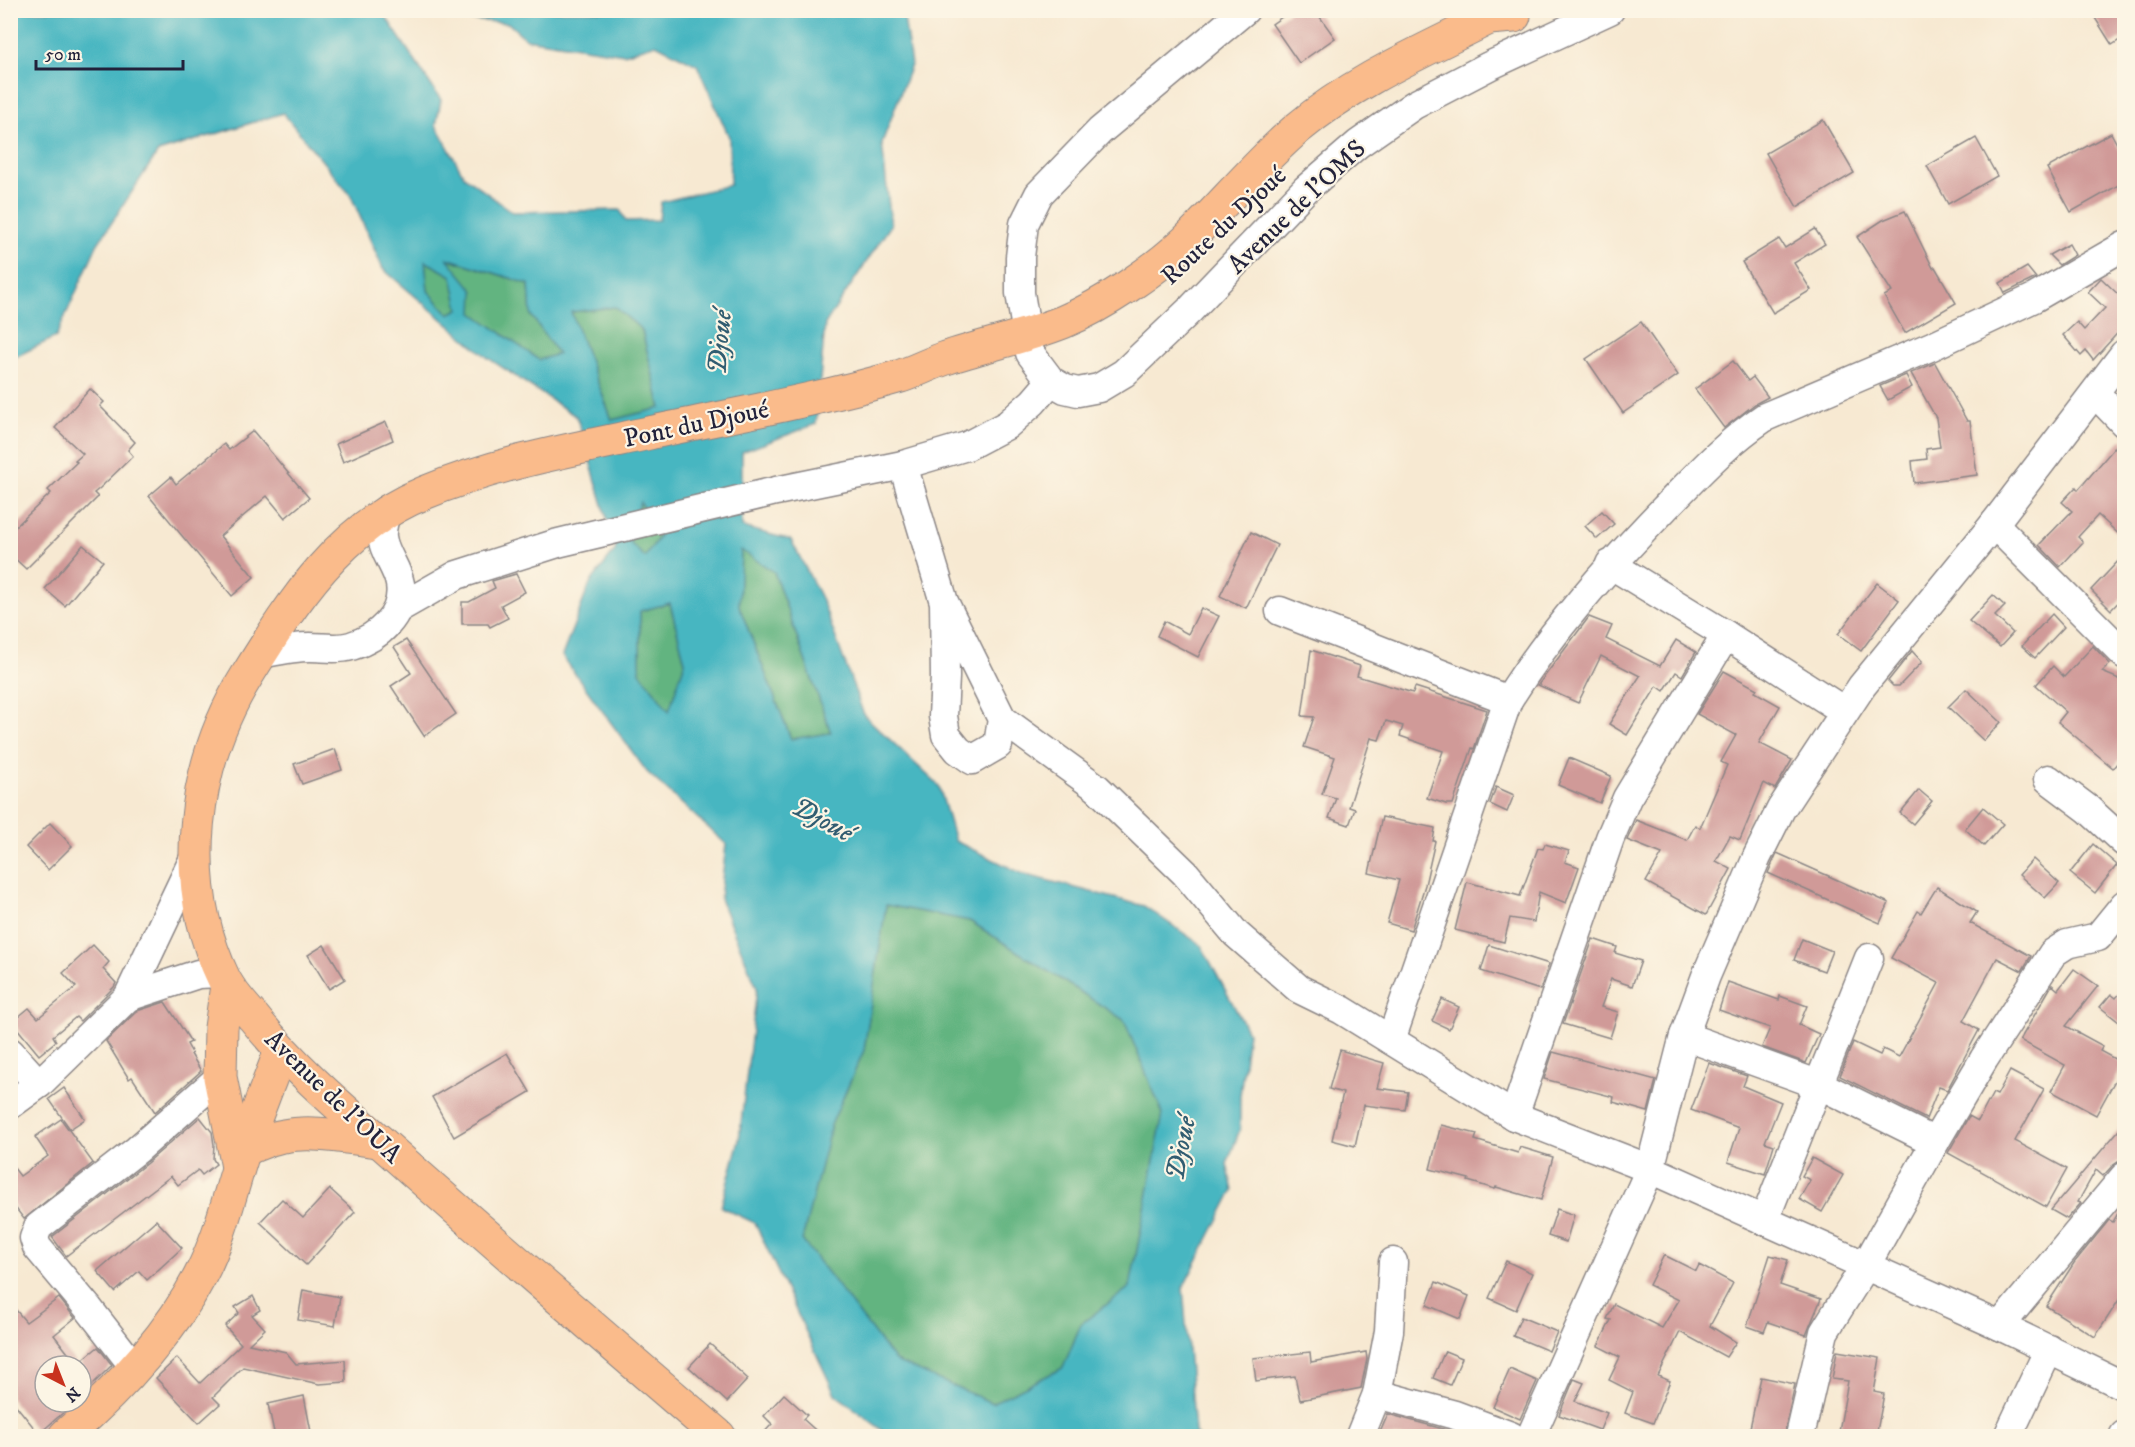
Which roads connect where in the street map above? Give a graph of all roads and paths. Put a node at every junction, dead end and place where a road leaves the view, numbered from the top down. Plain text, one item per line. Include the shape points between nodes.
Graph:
1 (1245, 10) edge
2 (1610, 10) edge
3 (1520, 13) edge
4 (2124, 246) edge
5 (1028, 344) junction
6 (2124, 354) edge
7 (1051, 381) junction
8 (837, 392) joint
9 (2096, 393) junction
10 (2124, 423) edge
11 (554, 454) joint
12 (903, 465) junction
13 (386, 510) junction
14 (1994, 524) junction
15 (1610, 564) junction
16 (944, 602) junction
17 (399, 608) junction
18 (1280, 611) dead end
19 (1726, 636) junction
20 (260, 654) junction
21 (2124, 654) edge
22 (1508, 700) junction
23 (1844, 711) junction
24 (1002, 719) junction
25 (2048, 779) dead end
26 (2124, 843) edge
27 (196, 854) junction
28 (2124, 905) edge
29 (1869, 958) dead end
30 (224, 979) junction
31 (128, 997) junction
32 (1684, 1036) junction
33 (1391, 1040) junction
34 (281, 1051) junction
35 (10, 1052) edge
36 (220, 1077) junction
37 (39, 1084) junction
38 (1820, 1085) junction
39 (10, 1105) edge
40 (1514, 1116) junction
41 (379, 1141) junction
42 (1935, 1142) junction
43 (241, 1160) junction
44 (1650, 1169) junction
45 (2124, 1177) edge
46 (1764, 1221) junction
47 (1393, 1262) dead end
48 (1866, 1265) junction
49 (2000, 1326) junction
50 (2049, 1349) junction
51 (135, 1368) junction
52 (2124, 1386) edge
53 (1377, 1394) junction
54 (65, 1437) edge
55 (719, 1437) edge
56 (1360, 1437) edge
57 (1511, 1437) edge
58 (1531, 1437) edge
59 (1800, 1437) edge
60 (2007, 1437) edge

1 - 5 street via 1100,131 1039,194 1024,224 1020,257 1020,293
2 - 7 street, Avenue de l'OMS via 1414,105 1358,144 1306,189 1124,373 1099,388 1078,392
3 - 5 main road, Route du Djoué via 1493,35 1370,99 1338,121 1194,258 1124,312 1058,343
4 - 15 street via 2034,298 1766,417 1712,459
5 - 7 street
5 - 8 main road, Route du Djoué via 938,378 908,374
6 - 9 street
7 - 12 street via 1007,425 967,446
8 - 11 main road, Pont du Djoué
9 - 10 street
9 - 14 street
11 - 13 main road, Avenue de l'OUA via 462,478
12 - 16 street
12 - 17 street via 558,543 457,575
13 - 17 street via 382,537 400,586
13 - 20 main road, Avenue de l'OUA via 350,538 303,588
14 - 21 street
14 - 23 street
15 - 19 street
15 - 22 street via 1533,660
16 - 24 street
16 - 24 street via 946,735 972,760 998,746
17 - 20 street via 387,625 349,647 291,648
18 - 22 street
19 - 23 street
19 - 40 street via 1627,798
20 - 27 main road, Avenue de l'OUA via 231,701 212,750 198,805
22 - 33 street
23 - 32 street via 1776,818 1706,976
24 - 33 street via 1097,788 1185,873 1236,934 1299,989
25 - 26 street
27 - 30 main road, Avenue de l'OUA via 210,943
27 - 31 street
28 - 42 street via 2098,937 2067,944 2053,953
29 - 38 street
30 - 31 street via 198,974
30 - 34 main road, Avenue de l'OUA
30 - 36 main road
31 - 37 street
32 - 38 street
32 - 44 street
33 - 40 street
34 - 41 main road, Avenue de l'OUA
34 - 43 main road
35 - 37 street
36 - 43 main road
36 - 51 street via 137,1150 38,1227 34,1238 37,1247
37 - 39 street
38 - 42 street
38 - 46 street
40 - 44 street
41 - 43 main road via 285,1135 267,1140
41 - 55 main road, Avenue de l'OUA
42 - 48 street
43 - 51 main road via 200,1277 176,1316
44 - 46 street
44 - 58 street
45 - 49 street
46 - 48 street
47 - 53 street via 1389,1331
48 - 49 street
48 - 59 street via 1824,1332
49 - 50 street
50 - 52 street
50 - 60 street
51 - 54 main road
53 - 56 street
53 - 57 street via 1455,1415

